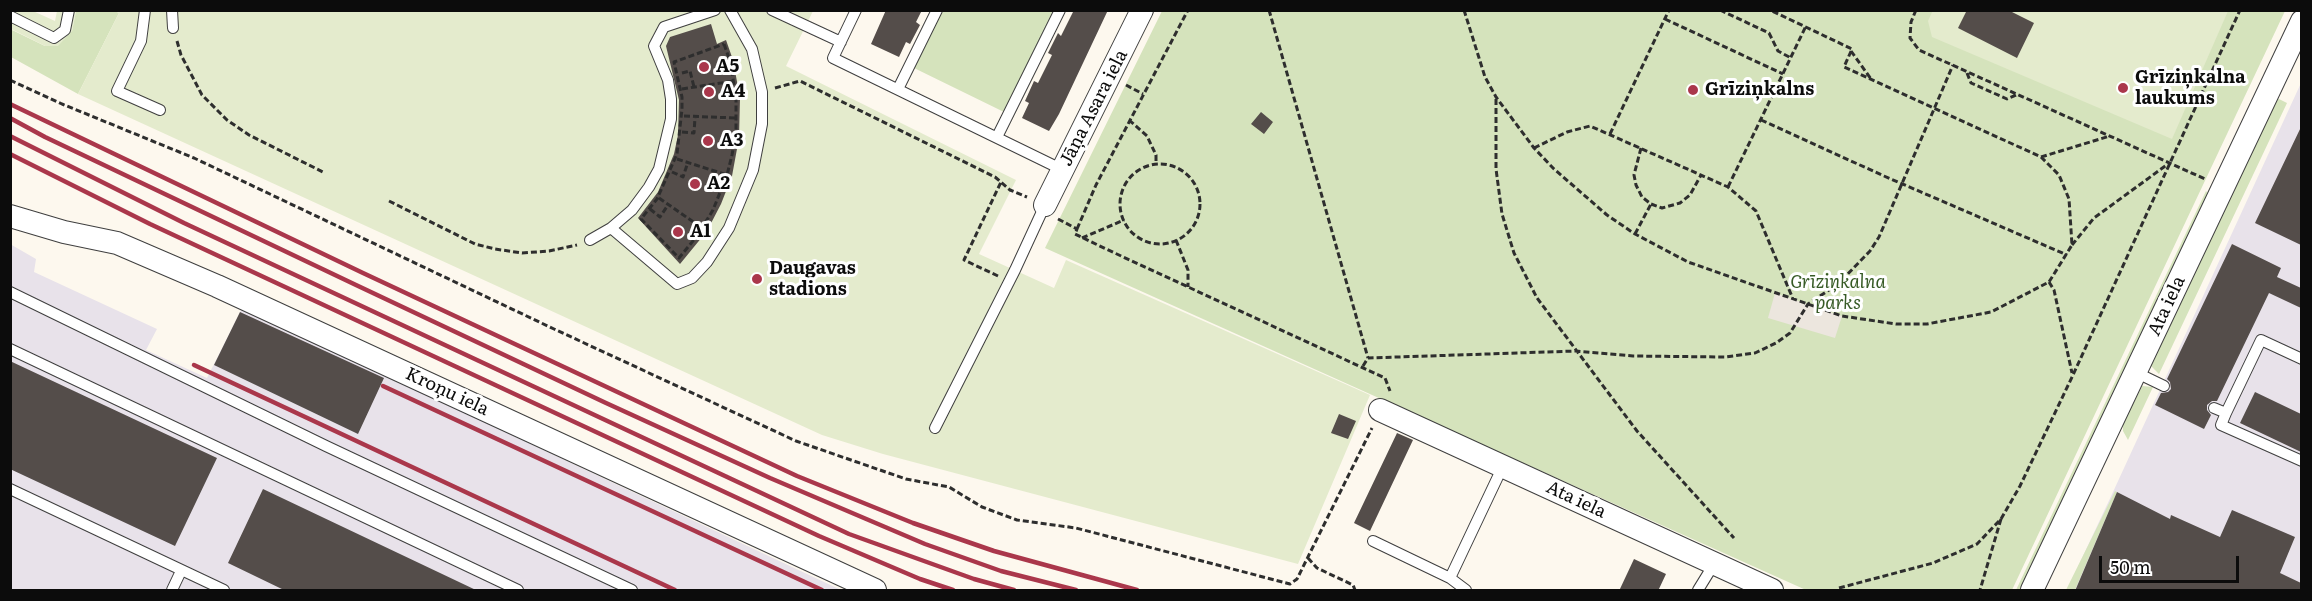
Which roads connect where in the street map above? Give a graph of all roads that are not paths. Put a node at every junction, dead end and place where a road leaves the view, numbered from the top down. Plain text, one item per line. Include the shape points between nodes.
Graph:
1 (69, 10) edge
2 (145, 10) edge
3 (172, 10) edge
4 (715, 10) edge
5 (730, 10) edge
6 (772, 10) edge
7 (856, 10) edge
8 (937, 10) edge
9 (1059, 10) edge
10 (1142, 10) edge
11 (10, 16) edge
12 (2301, 21) edge
13 (173, 28) road end
14 (841, 42) junction
15 (898, 89) junction
16 (160, 110) dead end
17 (997, 137) junction
18 (1063, 170) junction
19 (1045, 205) joint
20 (10, 216) edge
21 (610, 228) junction
22 (590, 240) road end
23 (10, 292) edge
24 (10, 349) edge
25 (2301, 358) edge
26 (2135, 372) junction
27 (2164, 386) dead end
28 (2214, 408) dead end
29 (1380, 410) road end
30 (2226, 413) junction
31 (935, 428) dead end
32 (2301, 461) edge
33 (1503, 466) junction
34 (10, 489) edge
35 (1373, 541) dead end
36 (1714, 564) junction
37 (181, 571) junction
38 (1450, 578) junction
39 (172, 591) edge
40 (224, 591) edge
41 (518, 591) edge
42 (632, 591) edge
43 (875, 591) edge
44 (1466, 591) edge
45 (1698, 591) edge
46 (1772, 591) edge
47 (2032, 591) edge

1 - 11 lane via 65,30 54,38
2 - 16 lane via 141,41 117,91
3 - 13 lane
4 - 21 lane via 664,27 654,46 671,99 666,147 649,187 632,210
5 - 21 lane via 752,49 762,92 762,124 750,178 729,228 707,262 692,278 677,284
6 - 14 lane
7 - 14 lane
8 - 15 lane
9 - 17 lane
10 - 18 street, Jāņa Asara iela
12 - 26 street, Ata iela
14 - 15 lane via 833,58
15 - 17 lane
17 - 18 lane
18 - 19 street, Jāņa Asara iela
19 - 31 lane
20 - 43 street, Kroņu iela via 117,243 217,286
21 - 22 lane
23 - 42 lane
24 - 41 lane
25 - 30 lane via 2260,340
26 - 27 lane
26 - 47 street, Ata iela
28 - 30 lane
29 - 33 street, Ata iela
30 - 32 lane via 2221,425
33 - 36 street, Ata iela
33 - 38 lane
34 - 37 lane
35 - 38 lane
36 - 45 lane
36 - 46 street, Ata iela
37 - 39 lane
37 - 40 lane
38 - 44 lane

